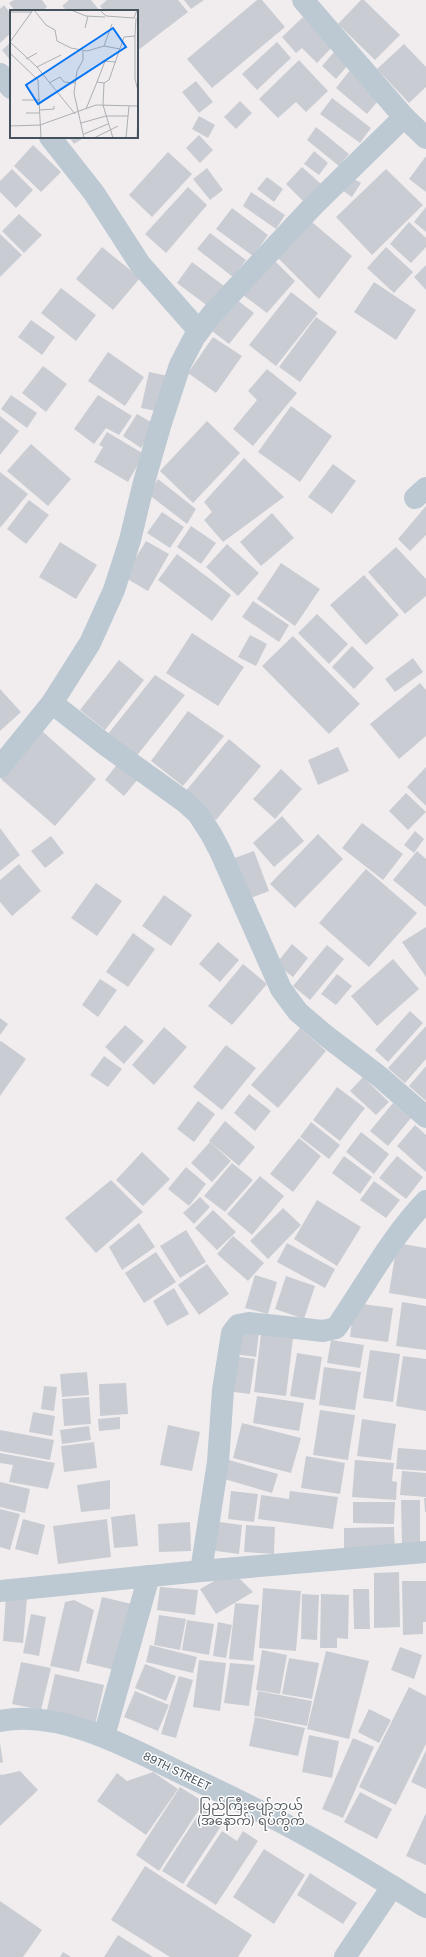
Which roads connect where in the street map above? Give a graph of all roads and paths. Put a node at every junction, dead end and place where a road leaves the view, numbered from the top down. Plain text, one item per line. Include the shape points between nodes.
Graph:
1 (303, 0) edge
2 (0, 74) edge
3 (10, 87) edge
4 (404, 118) junction
5 (51, 138) edge
6 (426, 138) edge
7 (199, 331) junction
8 (52, 703) junction
9 (0, 767) edge
10 (426, 1118) edge
11 (426, 1201) edge
12 (426, 1552) edge
13 (202, 1571) junction
14 (149, 1576) junction
15 (0, 1591) edge
16 (0, 1721) edge
17 (104, 1736) junction
18 (392, 1887) junction
19 (426, 1907) edge
20 (345, 1957) edge

1 - 4 street
2 - 3 street
4 - 6 street
4 - 7 street via 312,206
5 - 7 street via 94,193 140,264
7 - 8 street via 180,365 114,590 90,643
8 - 9 street
8 - 10 street via 166,787 198,814 220,851 281,989 298,1012 380,1077
11 - 13 street via 394,1239 336,1328 323,1331 249,1323 238,1325 232,1333 223,1390 218,1462
12 - 13 street
13 - 14 street
14 - 15 street
14 - 17 street
16 - 17 street, 89TH STREET via 14,1719 50,1722
17 - 18 street, 89TH STREET via 307,1836
18 - 19 street, 89TH STREET
18 - 20 street

